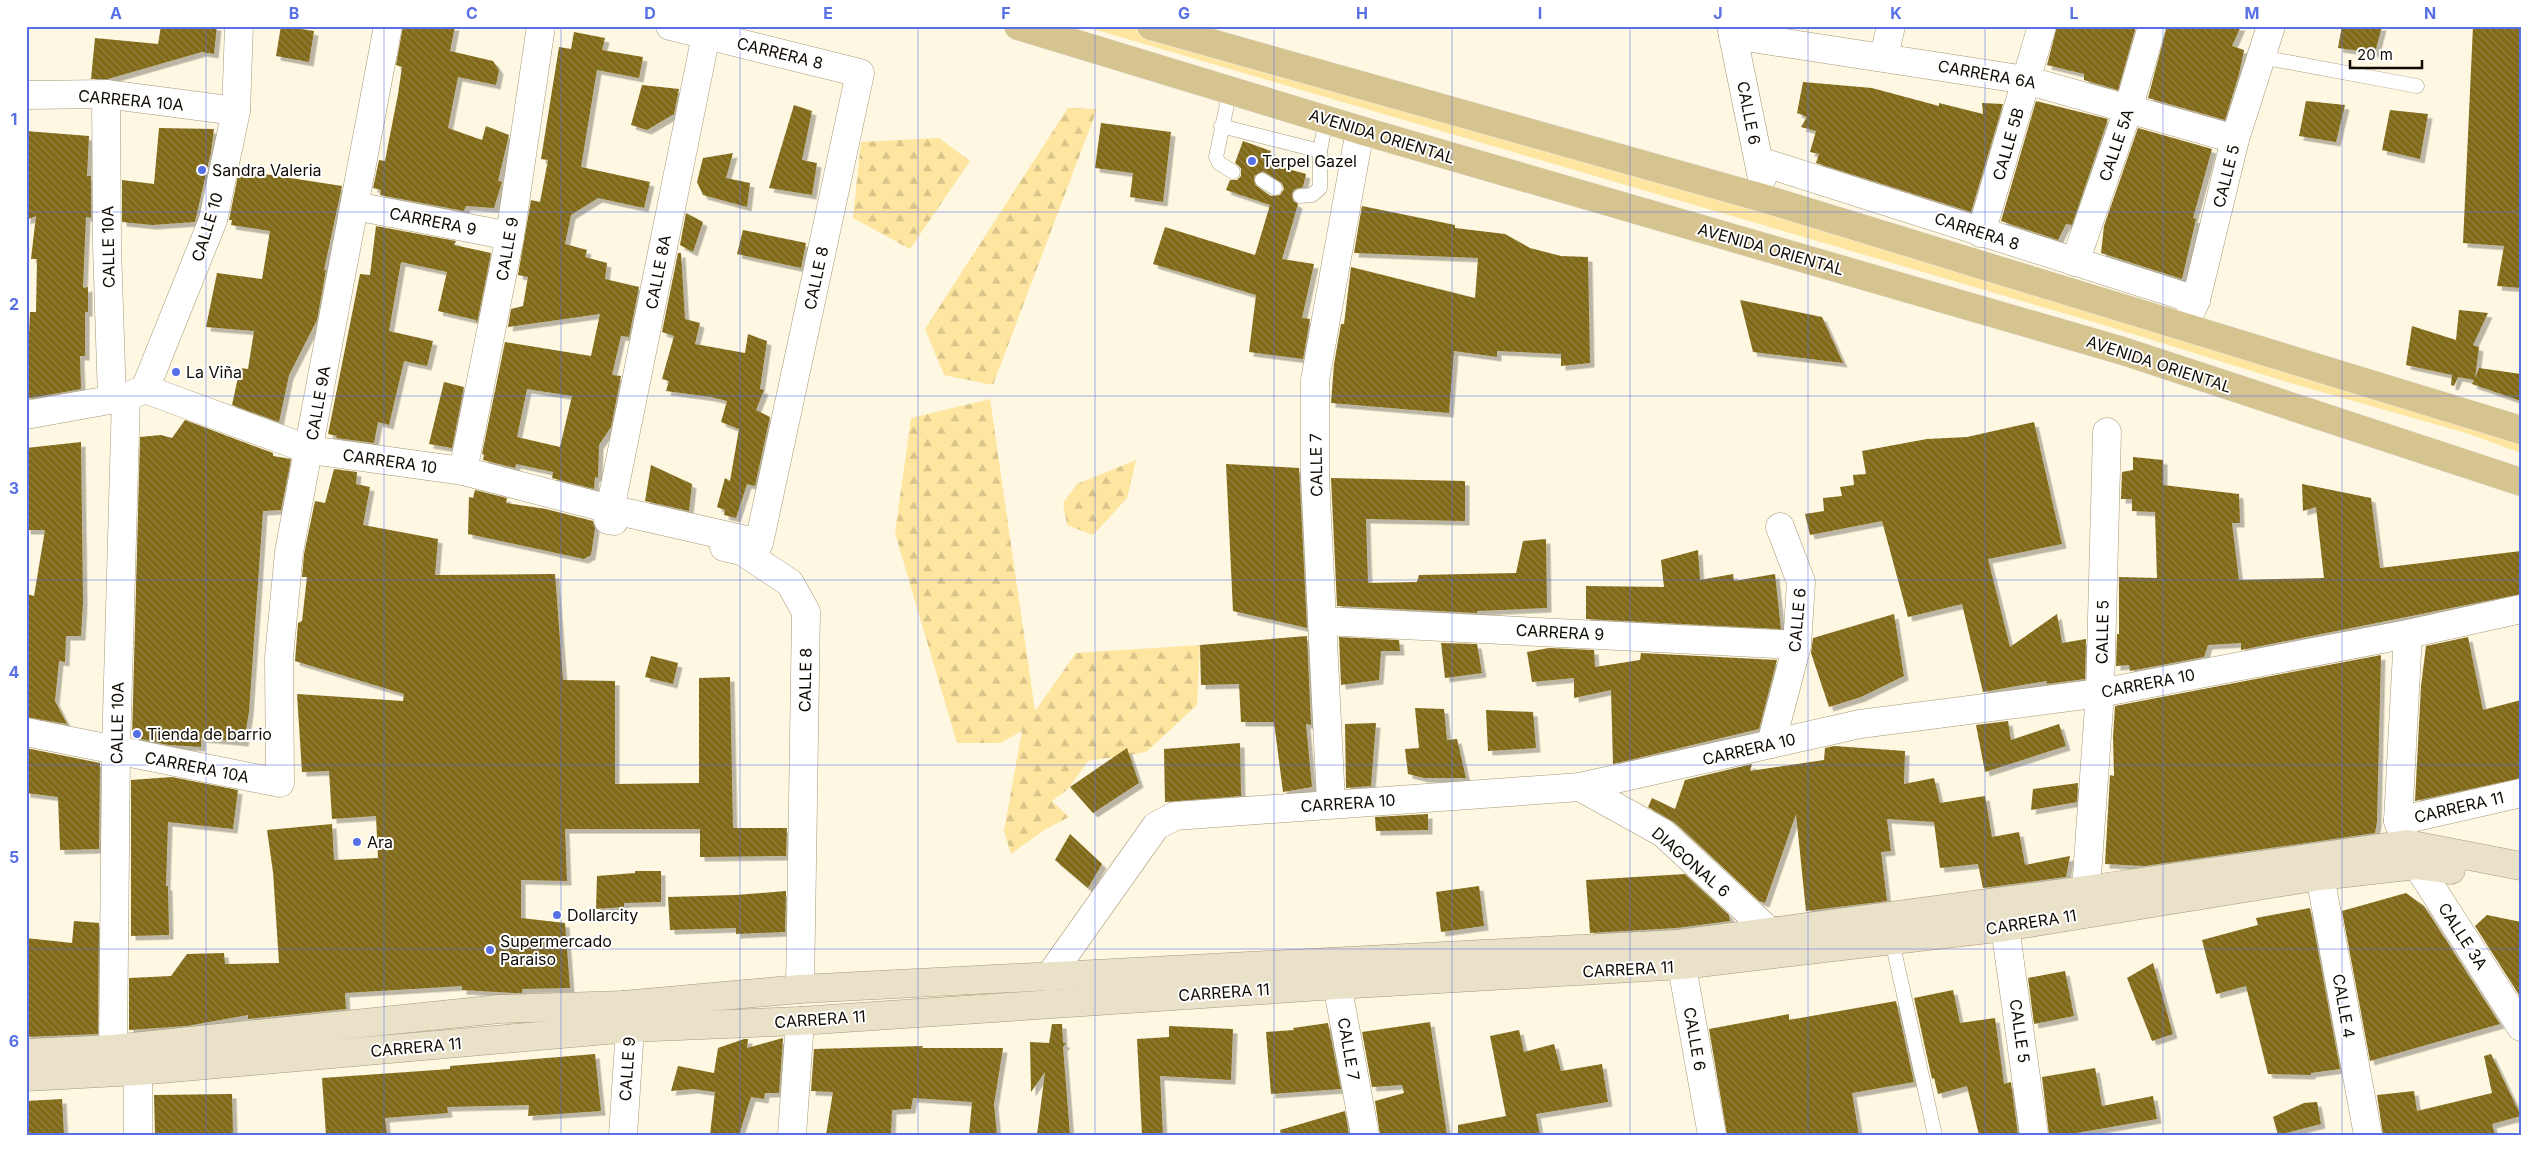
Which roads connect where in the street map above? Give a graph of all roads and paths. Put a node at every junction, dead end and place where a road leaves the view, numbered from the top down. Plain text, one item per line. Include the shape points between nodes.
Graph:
1 (239, 26) edge
2 (388, 26) edge
3 (541, 26) edge
4 (670, 26) edge
5 (1018, 26) edge
6 (1151, 26) edge
7 (1891, 26) edge
8 (2042, 26) edge
9 (2152, 26) edge
10 (2270, 26) edge
11 (1732, 30) edge
12 (706, 35) junction
13 (1884, 56) junction
14 (2261, 57) junction
15 (860, 73) joint
16 (2026, 80) junction
17 (2417, 86) dead end
18 (1230, 90) junction
19 (106, 94) junction
20 (26, 95) edge
21 (2128, 110) junction
22 (236, 111) junction
23 (1326, 119) junction
24 (1221, 126) junction
25 (1360, 130) junction
26 (2235, 139) junction
27 (1320, 150) junction
28 (1758, 161) junction
29 (1232, 172) dead end
30 (1262, 180) dead end
31 (1275, 188) dead end
32 (1300, 196) dead end
33 (1766, 199) junction
34 (355, 206) junction
35 (1982, 233) junction
36 (510, 236) junction
37 (2075, 262) junction
38 (2196, 300) junction
39 (2184, 327) junction
40 (128, 395) junction
41 (26, 415) edge
42 (2521, 430) edge
43 (2107, 432) dead end
44 (310, 450) junction
45 (462, 471) junction
46 (2521, 482) edge
47 (610, 509) junction
48 (1780, 527) dead end
49 (759, 542) joint
50 (2521, 609) edge
51 (1323, 621) junction
52 (2408, 634) junction
53 (1797, 645) junction
54 (2100, 693) junction
55 (26, 732) edge
56 (1771, 744) junction
57 (116, 751) junction
58 (280, 783) joint
59 (1580, 787) junction
60 (2521, 793) edge
61 (1331, 804) junction
62 (2408, 844) junction
63 (2521, 866) edge
64 (2320, 876) junction
65 (2521, 884) edge
66 (2086, 890) junction
67 (2005, 927) junction
68 (1770, 932) junction
69 (1892, 941) junction
70 (1680, 955) junction
71 (1335, 974) junction
72 (1049, 977) junction
73 (800, 989) junction
74 (627, 1017) junction
75 (800, 1021) junction
76 (2521, 1027) edge
77 (113, 1049) junction
78 (26, 1053) edge
79 (138, 1071) junction
80 (26, 1077) edge
81 (138, 1135) edge
82 (623, 1135) edge
83 (792, 1135) edge
84 (1365, 1135) edge
85 (1712, 1135) edge
86 (1935, 1135) edge
87 (2034, 1135) edge
88 (2368, 1135) edge

1 - 22 street, CALLE 10
2 - 34 street, CALLE 9A
3 - 36 street, CALLE 9
4 - 12 street, CARRERA 8
5 - 18 main road, AVENIDA ORIENTAL
6 - 33 main road
7 - 13 street
8 - 16 street, CALLE 5B
9 - 21 street, CALLE 5A
10 - 14 street, CALLE 5
11 - 13 street, CARRERA 6A
11 - 28 street, CALLE 6
12 - 15 street, CARRERA 8
12 - 47 street, CALLE 8A
13 - 16 street, CARRERA 6A
14 - 17 lane
14 - 26 street, CALLE 5
15 - 49 street, CALLE 8
16 - 21 street, CARRERA 6A
16 - 35 street, CALLE 5B
18 - 23 main road, AVENIDA ORIENTAL
18 - 24 lane
19 - 20 street, CARRERA 10A
19 - 22 street, CARRERA 10A
19 - 40 street, CALLE 10A via 107,247
21 - 26 street, CARRERA 6A
21 - 37 street, CALLE 5A
22 - 40 street, CALLE 10 via 213,220
23 - 25 main road, AVENIDA ORIENTAL
23 - 27 lane
24 - 27 lane
24 - 29 lane via 1216,157
25 - 46 main road, AVENIDA ORIENTAL via 2122,351
25 - 51 street, CALLE 7 via 1315,380 1315,477
26 - 38 street, CALLE 5
27 - 32 lane via 1320,188 1312,195
28 - 33 street, CALLE 6
28 - 35 street, CARRERA 8
30 - 31 lane
33 - 39 main road
34 - 36 street, CARRERA 9
34 - 44 street, CALLE 9A
35 - 37 street, CARRERA 8
36 - 45 street, CALLE 9
37 - 38 street, CARRERA 8
38 - 39 street, CALLE 5
39 - 42 main road
40 - 41 street
40 - 44 street, CARRERA 10
40 - 57 street, CALLE 10A
43 - 54 street, CALLE 5
44 - 45 street, CARRERA 10
44 - 58 street, CALLE 9A via 289,552 279,657
45 - 47 street, CARRERA 10
47 - 49 street, CARRERA 10
47 - 73 street, CALLE 8 via 608,520 742,551 790,583 806,612
48 - 53 street, CALLE 6 via 1801,582
50 - 52 street, CARRERA 10
51 - 53 street, CARRERA 9
51 - 61 street, CALLE 7
52 - 54 street, CARRERA 10
52 - 62 street
53 - 56 street, CALLE 6
54 - 56 street, CARRERA 10 via 1860,724
54 - 66 street, CALLE 5
55 - 57 street, CARRERA 10A
56 - 59 street, CARRERA 10
57 - 58 street, CARRERA 10A
57 - 77 street, CALLE 10A
59 - 61 street, CARRERA 10
59 - 68 street, DIAGONAL 6 via 1663,833
60 - 62 street, CARRERA 11
61 - 72 street, CARRERA 10 via 1175,816 1156,826
62 - 63 main road
62 - 64 main road, CARRERA 11
62 - 65 main road via 2472,873
62 - 66 main road, CARRERA 11
62 - 76 street, CALLE 3A
64 - 67 main road, CARRERA 11
64 - 88 street, CALLE 4
66 - 68 main road, CARRERA 11
67 - 69 main road, CARRERA 11
67 - 87 street, CALLE 5
68 - 70 main road, CARRERA 11
69 - 70 main road, CARRERA 11
69 - 86 lane
70 - 71 main road, CARRERA 11
70 - 85 street, CALLE 6
71 - 72 main road, CARRERA 11
71 - 75 main road, CARRERA 11
71 - 84 street, CALLE 7
72 - 73 main road, CARRERA 11
73 - 74 main road, CARRERA 11
74 - 75 main road, CARRERA 11
74 - 77 main road, CARRERA 11 via 499,1009
74 - 79 main road, CARRERA 11
74 - 82 street, CALLE 9
75 - 83 street
77 - 78 main road, CARRERA 11
79 - 80 main road, CARRERA 11
79 - 81 street

